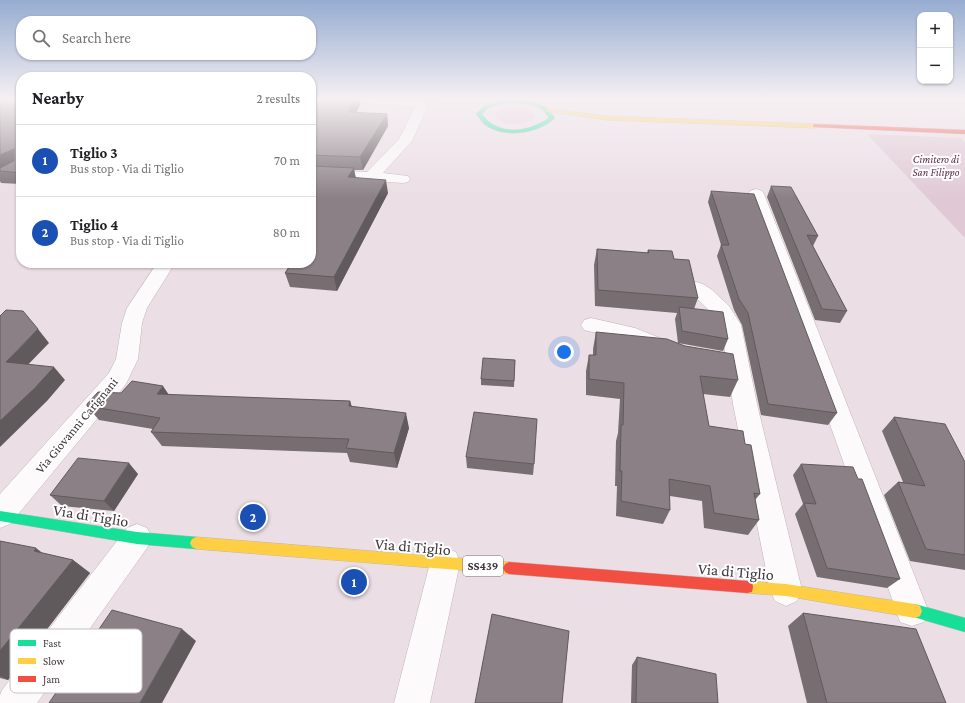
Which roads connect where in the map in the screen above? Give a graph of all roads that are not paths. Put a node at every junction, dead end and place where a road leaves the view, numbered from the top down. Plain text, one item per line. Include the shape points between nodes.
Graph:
1 (409, 132) edge
2 (316, 173) edge
3 (371, 177) junction
4 (403, 179) dead end
5 (756, 194) edge
6 (163, 268) edge
7 (696, 288) edge
8 (590, 325) dead end
9 (679, 353) edge
10 (0, 516) edge
11 (137, 538) junction
12 (445, 563) junction
13 (786, 590) junction
14 (912, 610) junction
15 (965, 625) edge
16 (70, 629) edge
17 (22, 693) edge
18 (15, 703) edge
19 (412, 703) edge

1 - 3 street via 405,141
2 - 3 street
3 - 4 street
5 - 14 street
6 - 10 street, Via Giovanni Carignani via 137,308 132,323 127,359 118,378
7 - 13 street via 722,311 731,325 728,361 745,404
8 - 9 street via 627,333
10 - 11 street, Via di Tiglio / SS439
11 - 12 street, Via di Tiglio / SS439
11 - 16 street
12 - 13 street, Via di Tiglio / SS439
12 - 19 street
13 - 14 street, Via di Tiglio / SS439
14 - 15 street, Via di Tiglio / SS439
17 - 18 street

